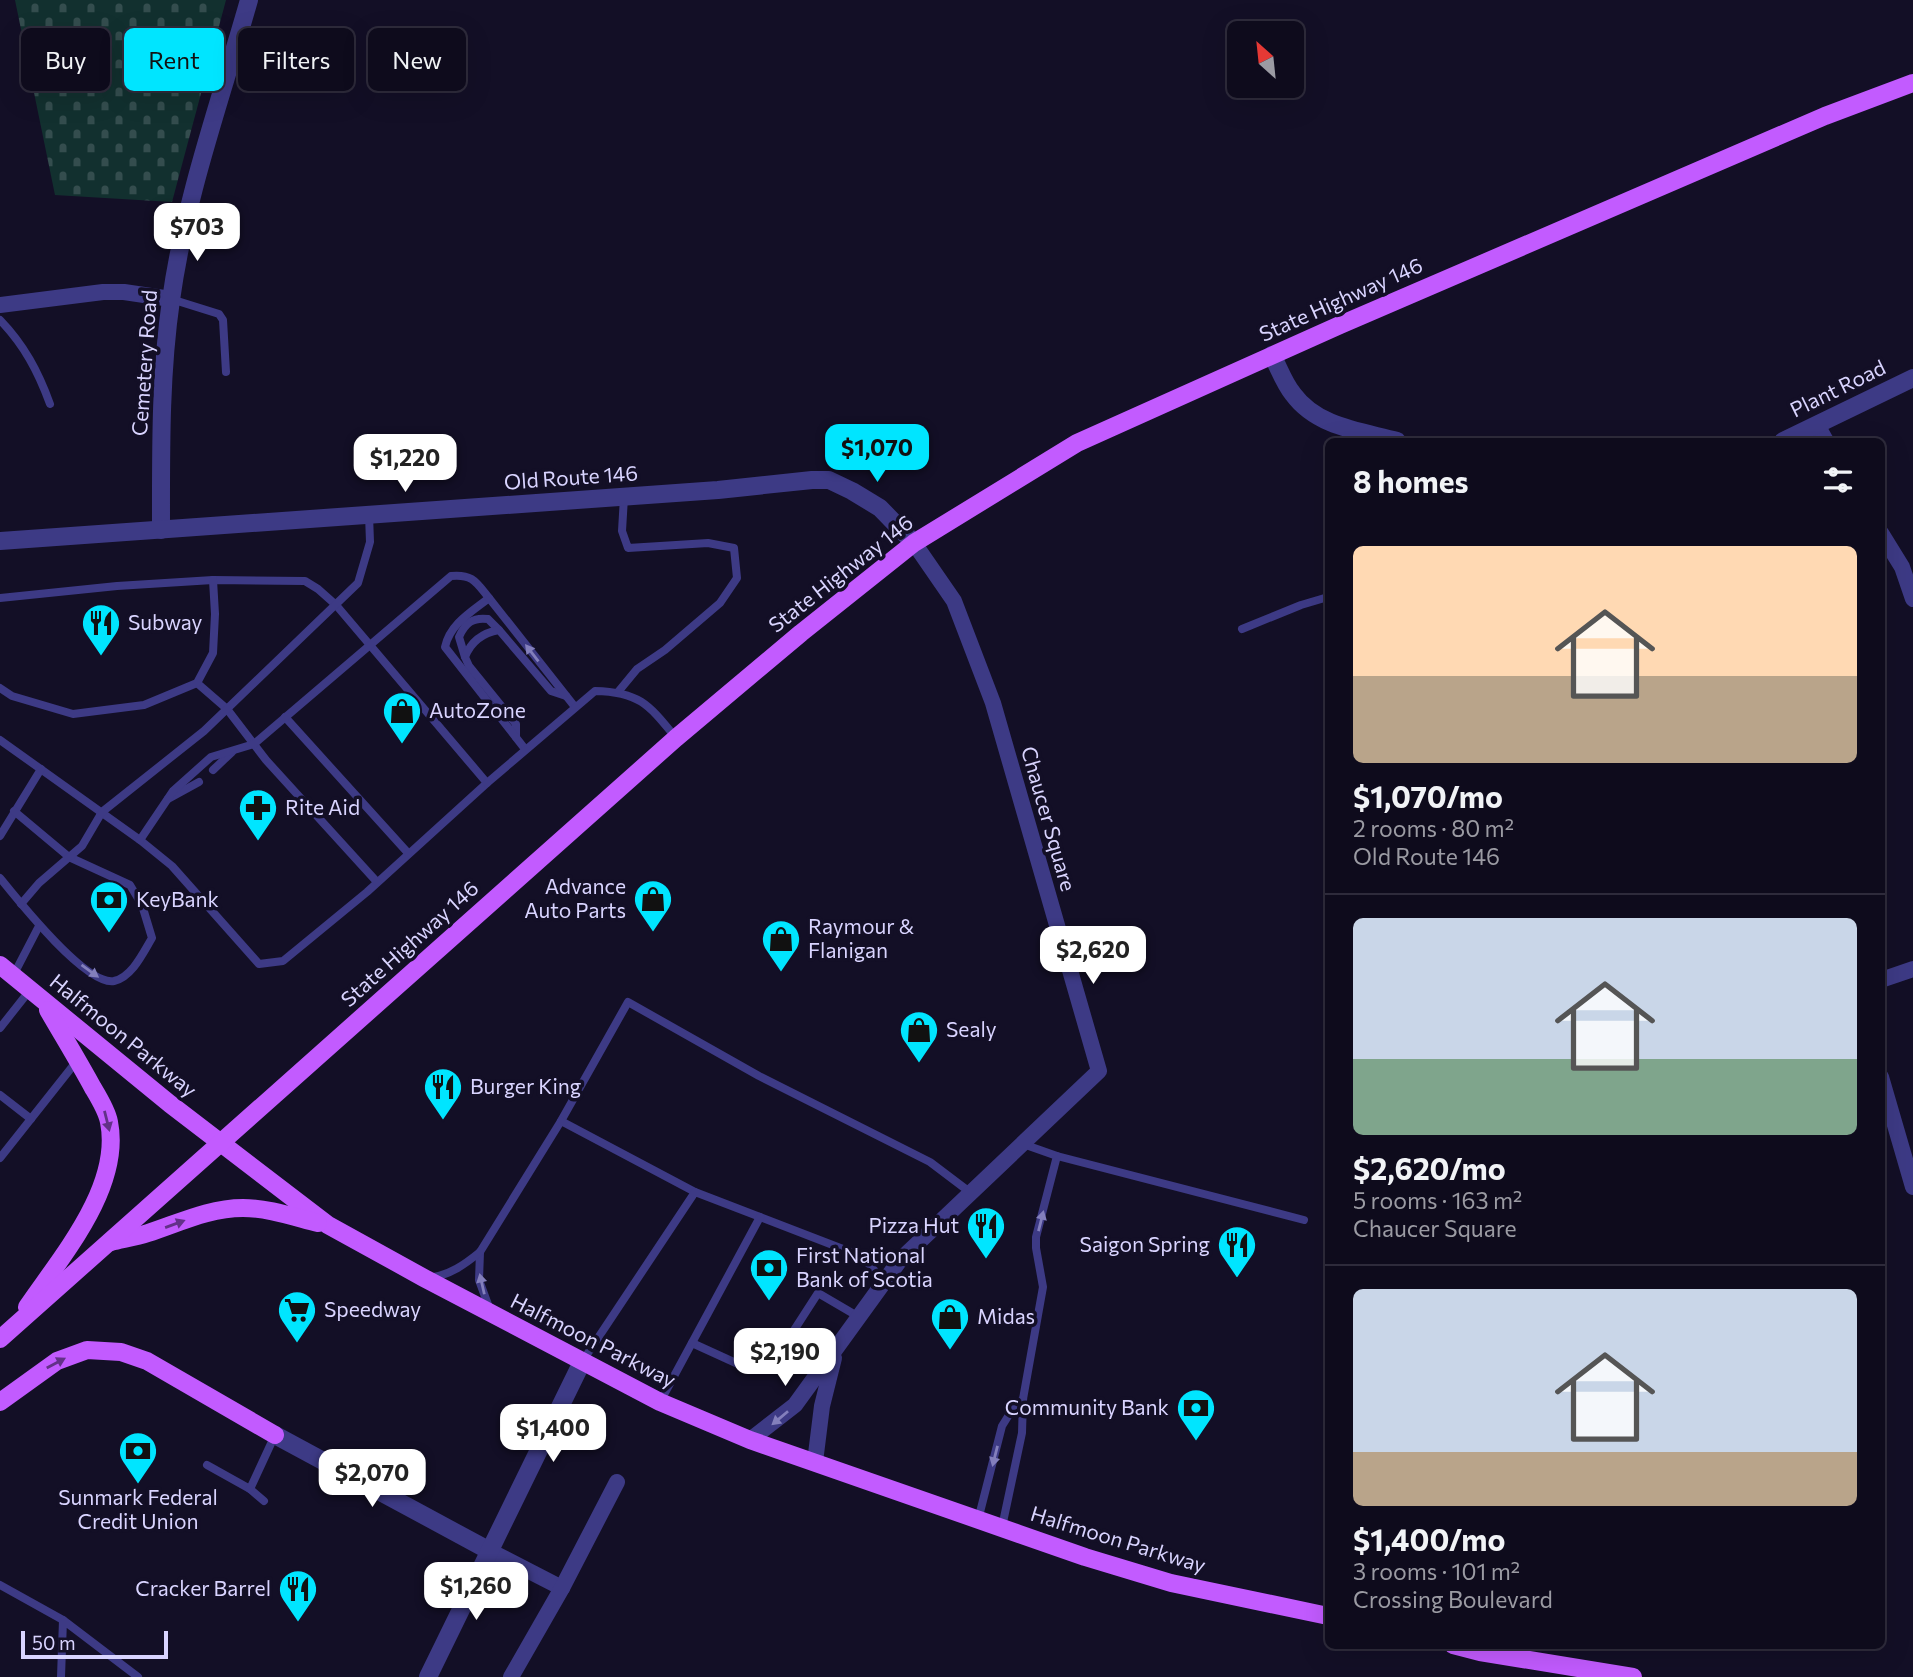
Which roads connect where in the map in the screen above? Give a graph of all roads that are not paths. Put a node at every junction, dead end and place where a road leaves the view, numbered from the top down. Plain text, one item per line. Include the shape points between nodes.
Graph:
1 (249, 0) edge
2 (1913, 83) edge
3 (171, 299) junction
4 (0, 305) edge
5 (0, 320) edge
6 (1272, 355) junction
7 (226, 372) dead end
8 (1913, 379) edge
9 (50, 404) dead end
10 (1821, 433) edge
11 (1386, 438) edge
12 (1797, 438) edge
13 (624, 497) junction
14 (369, 515) junction
15 (161, 530) junction
16 (1885, 539) edge
17 (0, 541) edge
18 (914, 543) junction
19 (213, 580) junction
20 (0, 598) edge
21 (489, 598) junction
22 (1325, 598) edge
23 (1913, 599) edge
24 (336, 605) junction
25 (1242, 629) dead end
26 (499, 630) junction
27 (370, 643) junction
28 (465, 657) junction
29 (197, 683) junction
30 (0, 688) edge
31 (618, 692) junction
32 (566, 695) junction
33 (575, 707) junction
34 (227, 709) junction
35 (285, 718) junction
36 (516, 737) junction
37 (676, 737) junction
38 (0, 740) edge
39 (254, 744) junction
40 (525, 749) junction
41 (234, 750) junction
42 (41, 769) junction
43 (213, 771) dead end
44 (199, 782) dead end
45 (487, 783) junction
46 (166, 800) junction
47 (14, 811) junction
48 (102, 812) junction
49 (0, 836) edge
50 (140, 840) junction
51 (408, 853) junction
52 (69, 857) junction
53 (0, 878) edge
54 (376, 882) junction
55 (21, 904) junction
56 (39, 926) junction
57 (1913, 969) edge
58 (7, 970) edge
59 (1885, 979) edge
60 (36, 994) junction
61 (0, 1028) edge
62 (78, 1060) junction
63 (1885, 1091) edge
64 (0, 1095) edge
65 (31, 1119) junction
66 (561, 1121) junction
67 (220, 1142) junction
68 (1023, 1144) junction
69 (1057, 1156) junction
70 (0, 1158) edge
71 (1913, 1187) edge
72 (695, 1192) junction
73 (972, 1194) junction
74 (760, 1217) junction
75 (1304, 1220) dead end
76 (328, 1225) junction
77 (109, 1242) junction
78 (480, 1252) junction
79 (424, 1278) junction
80 (884, 1282) junction
81 (492, 1314) junction
82 (859, 1317) junction
83 (6, 1333) edge
84 (692, 1343) junction
85 (835, 1352) junction
86 (582, 1362) junction
87 (1023, 1399) junction
88 (0, 1402) edge
89 (660, 1402) junction
90 (275, 1435) junction
91 (750, 1440) junction
92 (815, 1462) junction
93 (207, 1465) dead end
94 (617, 1482) dead end
95 (250, 1489) junction
96 (264, 1501) dead end
97 (978, 1520) junction
98 (1002, 1528) junction
99 (488, 1550) junction
100 (0, 1585) edge
101 (562, 1588) junction
102 (1325, 1615) edge
103 (63, 1620) junction
104 (1468, 1649) edge
105 (1625, 1676) edge
106 (61, 1677) edge
107 (138, 1677) edge
108 (428, 1677) edge
109 (511, 1677) edge

1 - 3 street, Cemetery Road via 205,146
2 - 6 main road, State Highway 146 via 1825,116
3 - 4 street via 103,292
3 - 7 lane via 219,314
3 - 15 street, Cemetery Road via 163,365
5 - 9 lane via 34,363
6 - 11 street via 1306,410 1329,423
6 - 18 main road, State Highway 146 via 1077,443
8 - 10 street, Plant Road
10 - 12 street, Plant Road
13 - 14 street, Old Route 146
13 - 18 street, Old Route 146 via 829,480 880,509
13 - 31 lane via 622,531 628,548 708,543 734,548 737,578 720,603 637,669
14 - 15 street, Old Route 146
14 - 24 lane via 370,542 358,583
15 - 17 street, Old Route 146
16 - 23 street via 1902,567
18 - 37 main road, State Highway 146
18 - 68 street, Chaucer Square via 954,601 993,703 1099,1071
19 - 20 lane
19 - 24 lane via 305,581
19 - 29 lane via 213,653
21 - 27 lane via 468,576 451,576
32 -> 21 lane
21 - 36 lane via 453,627 445,647
22 - 25 lane
24 - 27 lane
24 - 34 lane
26 - 28 lane via 475,639
26 - 28 lane via 488,619 469,622 459,637
26 - 32 lane via 551,691
27 - 35 lane
27 - 45 lane
28 - 36 lane via 516,724
29 - 30 lane via 144,705 73,714
29 - 34 lane
31 - 33 lane via 595,691
31 - 37 lane via 648,704
32 - 33 lane
33 - 40 lane
34 - 39 lane
34 - 48 lane
35 - 39 lane
35 - 51 lane
36 - 40 lane
37 - 67 main road, State Highway 146
38 - 42 lane
39 - 41 lane
39 - 54 lane
40 - 45 lane
41 - 43 lane
41 - 46 lane via 211,758
42 - 47 lane
42 - 48 lane
44 - 46 lane
45 - 51 lane
46 - 50 lane
47 - 49 lane
47 - 52 lane
48 - 50 lane
48 - 52 lane via 82,846
50 - 54 lane via 172,866 258,964 283,961
51 - 54 lane
52 - 55 lane
56 -> 52 lane via 93,975 107,981 117,980 138,963 152,938 142,905 130,886
53 - 55 lane
55 - 56 lane
56 - 58 lane
57 - 59 street
58 - 60 main road, Halfmoon Parkway
60 - 61 lane
60 - 62 main road
60 - 67 main road, Halfmoon Parkway
62 - 65 lane
62 -> 83 main road via 109,1121 109,1164 80,1230
63 - 71 street
64 - 65 lane
65 - 70 lane
66 - 72 lane
66 - 73 lane via 628,1002 759,1076 930,1161
66 - 78 lane
67 - 76 main road, Halfmoon Parkway
67 - 77 main road, State Highway 146
68 - 69 lane
68 - 73 street, Chaucer Square
69 - 75 lane
87 -> 69 lane via 1043,1287 1037,1237
72 - 74 lane
72 - 86 lane
73 - 80 street, Chaucer Square via 901,1260
74 - 80 lane via 856,1254
74 - 84 lane
77 -> 76 main road via 208,1212 244,1208
76 - 79 main road, Halfmoon Parkway
77 - 83 main road, State Highway 146
78 - 79 lane via 450,1273
81 -> 78 lane via 479,1280
79 - 81 main road, Halfmoon Parkway
80 - 82 street, Chaucer Square
81 - 86 main road, Halfmoon Parkway
82 - 84 lane via 818,1293 769,1369 749,1369
82 - 85 street, Chaucer Square
84 - 89 lane
85 -> 91 street, Chaucer Square via 795,1405
85 - 92 street, Chaucer Square
86 - 89 main road, Halfmoon Parkway
86 - 99 street
87 -> 97 lane via 1002,1426
87 - 98 lane via 1022,1433
88 -> 90 main road via 57,1361 87,1350 121,1352 147,1362
89 - 91 main road, Halfmoon Parkway
90 - 95 lane
90 - 99 street
91 - 92 main road, Halfmoon Parkway
92 - 97 main road, Halfmoon Parkway
93 - 95 lane
94 - 101 street
95 - 96 lane
97 - 98 main road, Halfmoon Parkway
98 - 102 main road, Halfmoon Parkway via 1171,1583
99 - 101 street
99 - 108 street
100 - 103 lane
101 - 109 street
103 - 106 lane
103 - 107 lane
104 - 105 main road

